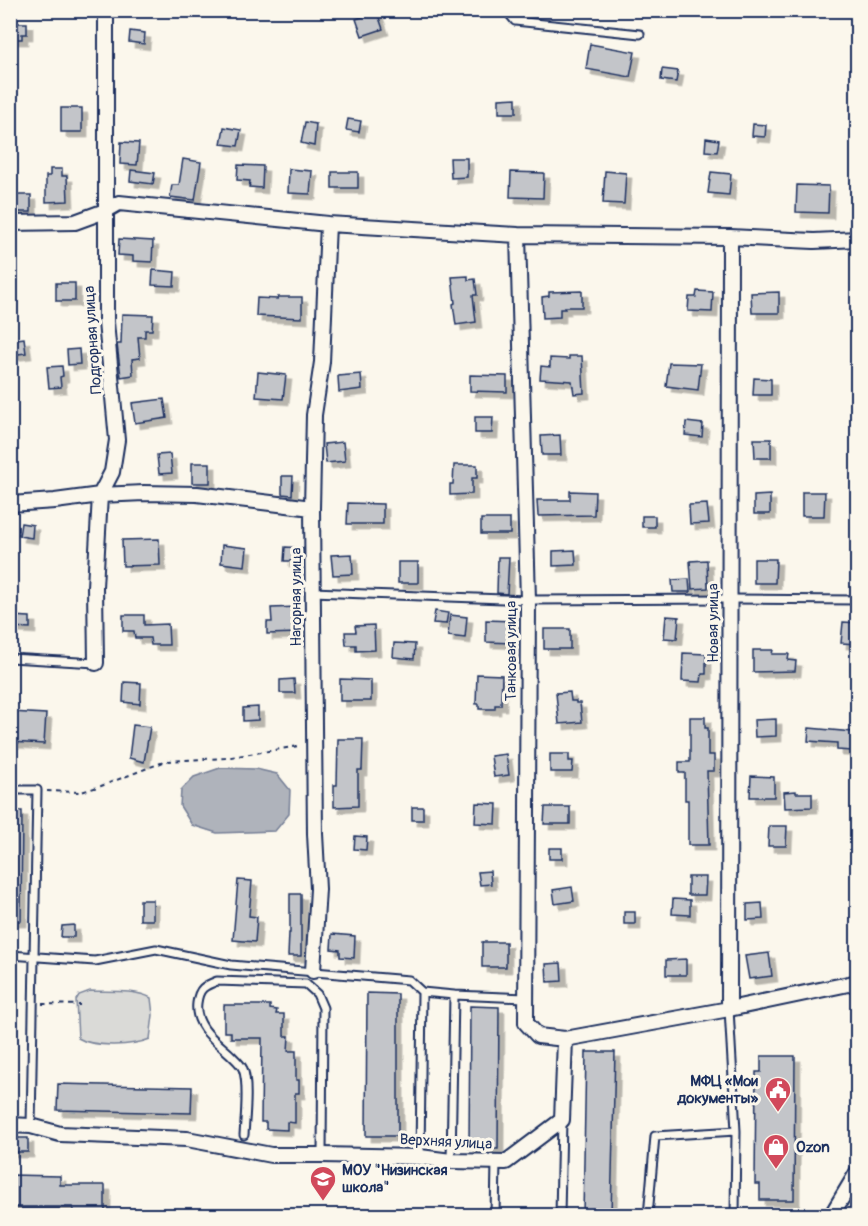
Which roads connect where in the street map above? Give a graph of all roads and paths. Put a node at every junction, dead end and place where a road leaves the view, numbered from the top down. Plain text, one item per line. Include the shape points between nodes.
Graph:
1 (106, 10) edge
2 (506, 10) edge
3 (640, 34) dead end
4 (105, 211) junction
5 (10, 223) edge
6 (328, 225) junction
7 (518, 235) junction
8 (730, 237) junction
9 (858, 239) edge
10 (100, 495) junction
11 (10, 504) edge
12 (312, 508) junction
13 (312, 592) junction
14 (730, 599) junction
15 (528, 600) junction
16 (858, 600) edge
17 (10, 658) edge
18 (96, 663) joint
19 (314, 744) junction
20 (10, 790) edge
21 (37, 790) junction
22 (10, 956) edge
23 (34, 956) junction
24 (313, 971) junction
25 (858, 982) edge
26 (422, 992) junction
27 (454, 995) junction
28 (526, 998) junction
29 (33, 1003) junction
30 (80, 1005) dead end
31 (729, 1009) junction
32 (564, 1040) junction
33 (562, 1120) junction
34 (10, 1125) edge
35 (31, 1126) junction
36 (736, 1131) junction
37 (244, 1135) dead end
38 (322, 1155) junction
39 (420, 1157) junction
40 (451, 1161) junction
41 (496, 1161) junction
42 (858, 1171) edge
43 (495, 1215) edge
44 (560, 1215) edge
45 (648, 1215) edge
46 (735, 1215) edge
47 (831, 1215) edge

1 - 4 street, Подгорная улица
2 - 3 lane via 515,21
4 - 5 street via 75,222
4 - 6 street via 118,203
4 - 10 street, Подгорная улица via 106,322 117,440 112,472
6 - 7 street
6 - 12 street, Нагорная улица via 322,362 314,416
7 - 8 street
7 - 15 street, Танковая улица
8 - 9 street
8 - 14 street, Новая улица
10 - 11 street
10 - 12 street via 197,494
10 - 18 street, Подгорная улица
12 - 13 street, Нагорная улица
13 - 15 lane
13 - 19 street, Нагорная улица
14 - 15 lane
14 - 16 lane
14 - 31 street, Новая улица
15 - 28 street, Танковая улица
17 - 18 lane
19 - 21 path via 225,758 166,761 81,792
19 - 24 street, Нагорная улица via 318,889
20 - 21 lane
21 - 23 lane
22 - 23 lane
23 - 24 lane via 95,962 156,949 231,965
23 - 29 lane
24 - 26 lane via 409,980
25 - 31 street
26 - 27 lane
26 - 39 lane
27 - 28 lane
27 - 40 lane
28 - 32 street, Танковая улица via 526,1023 538,1036
29 - 30 path
29 - 35 lane
31 - 32 street
31 - 36 lane
32 - 33 street
33 - 41 street, Верхняя улица via 506,1161
33 - 44 lane
34 - 35 street, Верхняя улица
35 - 38 street, Верхняя улица via 60,1134 187,1139 271,1155
36 - 45 lane via 655,1136
36 - 46 lane
37 - 38 lane via 244,1070 201,1027 196,1010 198,994 217,981 306,984 317,994 323,1008
38 - 39 street, Верхняя улица
39 - 40 street, Верхняя улица
40 - 41 street, Верхняя улица
41 - 43 lane
42 - 47 street

